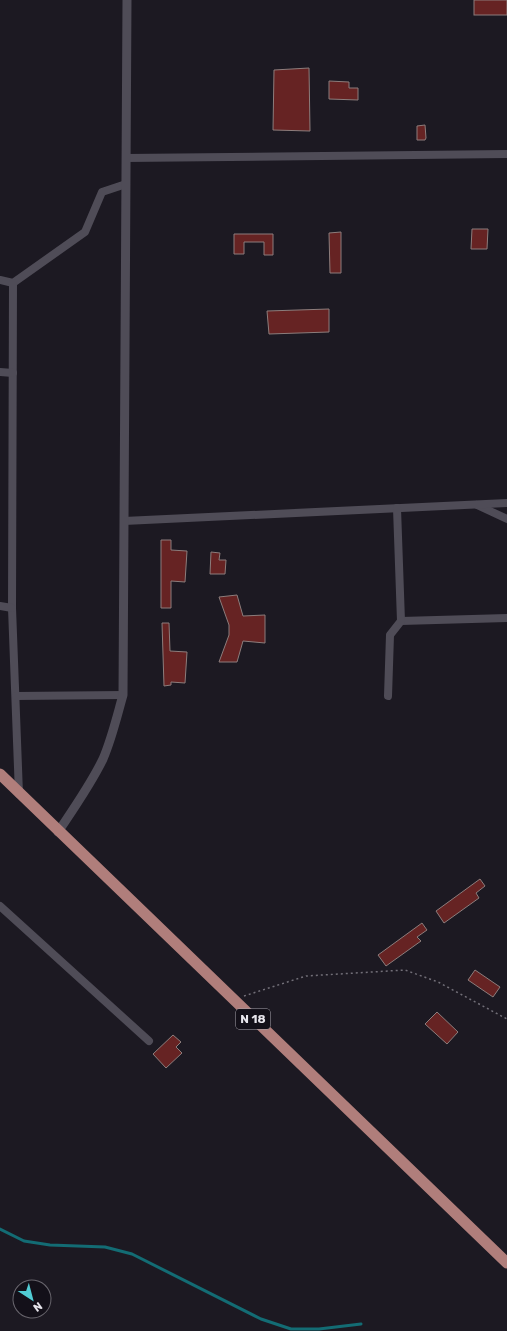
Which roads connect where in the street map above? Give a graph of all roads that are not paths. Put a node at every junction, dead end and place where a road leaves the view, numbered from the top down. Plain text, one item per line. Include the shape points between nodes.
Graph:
1 (127, 0) edge
2 (507, 154) edge
3 (126, 158) junction
4 (126, 184) junction
5 (0, 280) edge
6 (13, 283) junction
7 (0, 372) edge
8 (13, 373) junction
9 (507, 503) edge
10 (474, 504) junction
11 (397, 508) junction
12 (507, 519) edge
13 (124, 521) junction
14 (0, 606) edge
15 (12, 608) junction
16 (507, 618) edge
17 (401, 621) junction
18 (123, 695) junction
19 (16, 696) junction
20 (388, 696) dead end
21 (0, 774) edge
22 (19, 794) junction
23 (58, 832) junction
24 (0, 906) edge
25 (149, 1041) dead end
26 (507, 1264) edge

1 - 3 street
2 - 3 street
3 - 4 street
4 - 6 street via 102,192 85,232
4 - 13 street
5 - 6 street
6 - 8 street
7 - 8 street
8 - 15 street
9 - 10 street
10 - 11 street
10 - 12 street
11 - 13 street
11 - 17 street
13 - 18 street
14 - 15 street
15 - 19 street
16 - 17 street
17 - 20 street via 390,635
18 - 19 street
18 - 23 street via 102,760
19 - 22 street
21 - 22 main road, N 18
22 - 23 main road, N 18
23 - 26 main road, N 18
24 - 25 street

